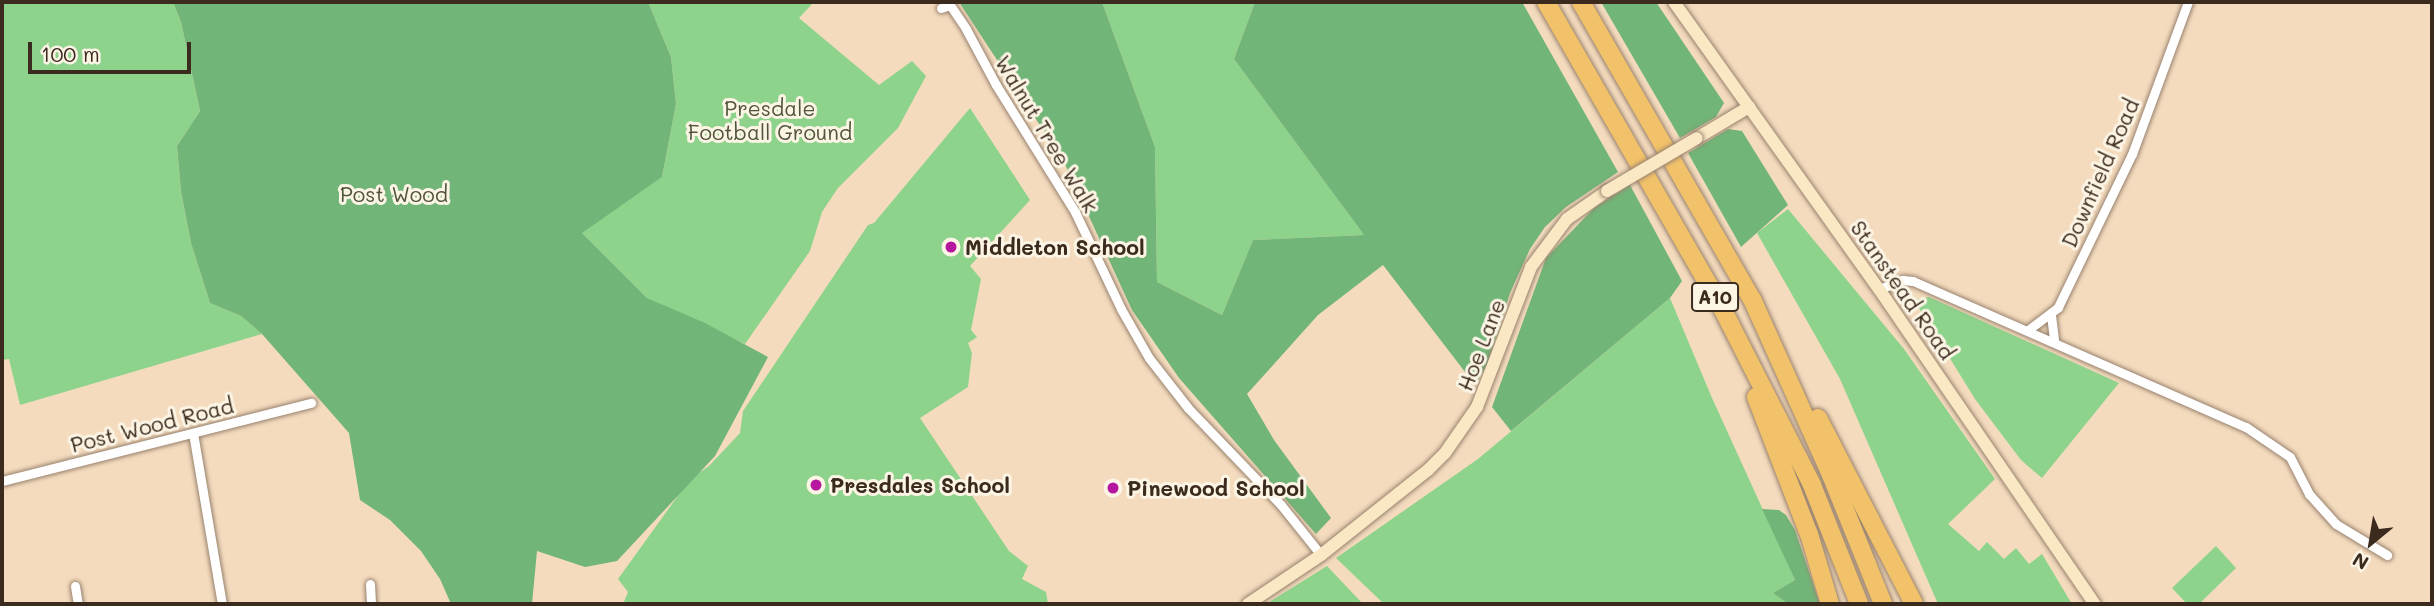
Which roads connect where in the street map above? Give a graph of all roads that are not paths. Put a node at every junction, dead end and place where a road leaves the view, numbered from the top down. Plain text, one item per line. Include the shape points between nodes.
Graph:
1 (1546, 2) edge
2 (1581, 2) edge
3 (1674, 2) edge
4 (2188, 2) edge
5 (941, 8) dead end
6 (1749, 107) junction
7 (1879, 289) junction
8 (1752, 299) junction
9 (1723, 310) junction
10 (2051, 315) junction
11 (2028, 330) junction
12 (2054, 341) junction
13 (311, 404) dead end
14 (193, 433) junction
15 (2, 481) edge
16 (1321, 555) junction
17 (2387, 555) dead end
18 (370, 584) dead end
19 (75, 586) dead end
20 (78, 604) edge
21 (222, 604) edge
22 (371, 604) edge
23 (1248, 604) edge
24 (1830, 604) edge
25 (1859, 604) edge
26 (1883, 604) edge
27 (1914, 604) edge
28 (2095, 604) edge

1 - 9 highway, A10
2 - 8 highway, A10
3 - 6 main road, Stanstead Road
4 - 10 street, Downfield Road via 2132,154
5 - 16 street, Walnut Tree Walk via 950,5 966,29 1075,212 1149,358 1188,408 1281,505
6 - 7 main road, Stanstead Road
6 - 16 main road, Hoe Lane, bridge via 1567,219 1531,267 1482,396 1459,436 1428,470
7 - 11 street via 1913,281
7 - 28 main road, Stanstead Road
8 - 26 highway, A10 via 1832,475
8 - 27 highway
9 - 24 highway via 1809,534
9 - 25 highway, A10 via 1812,485
10 - 11 street, Downfield Road
10 - 12 street
11 - 12 street
12 - 17 street via 2194,402 2275,445 2290,457 2322,511 2351,536
13 - 14 street, Post Wood Road
14 - 15 street, Post Wood Road
14 - 21 street
16 - 23 main road, Hoe Lane
18 - 22 street
19 - 20 street

